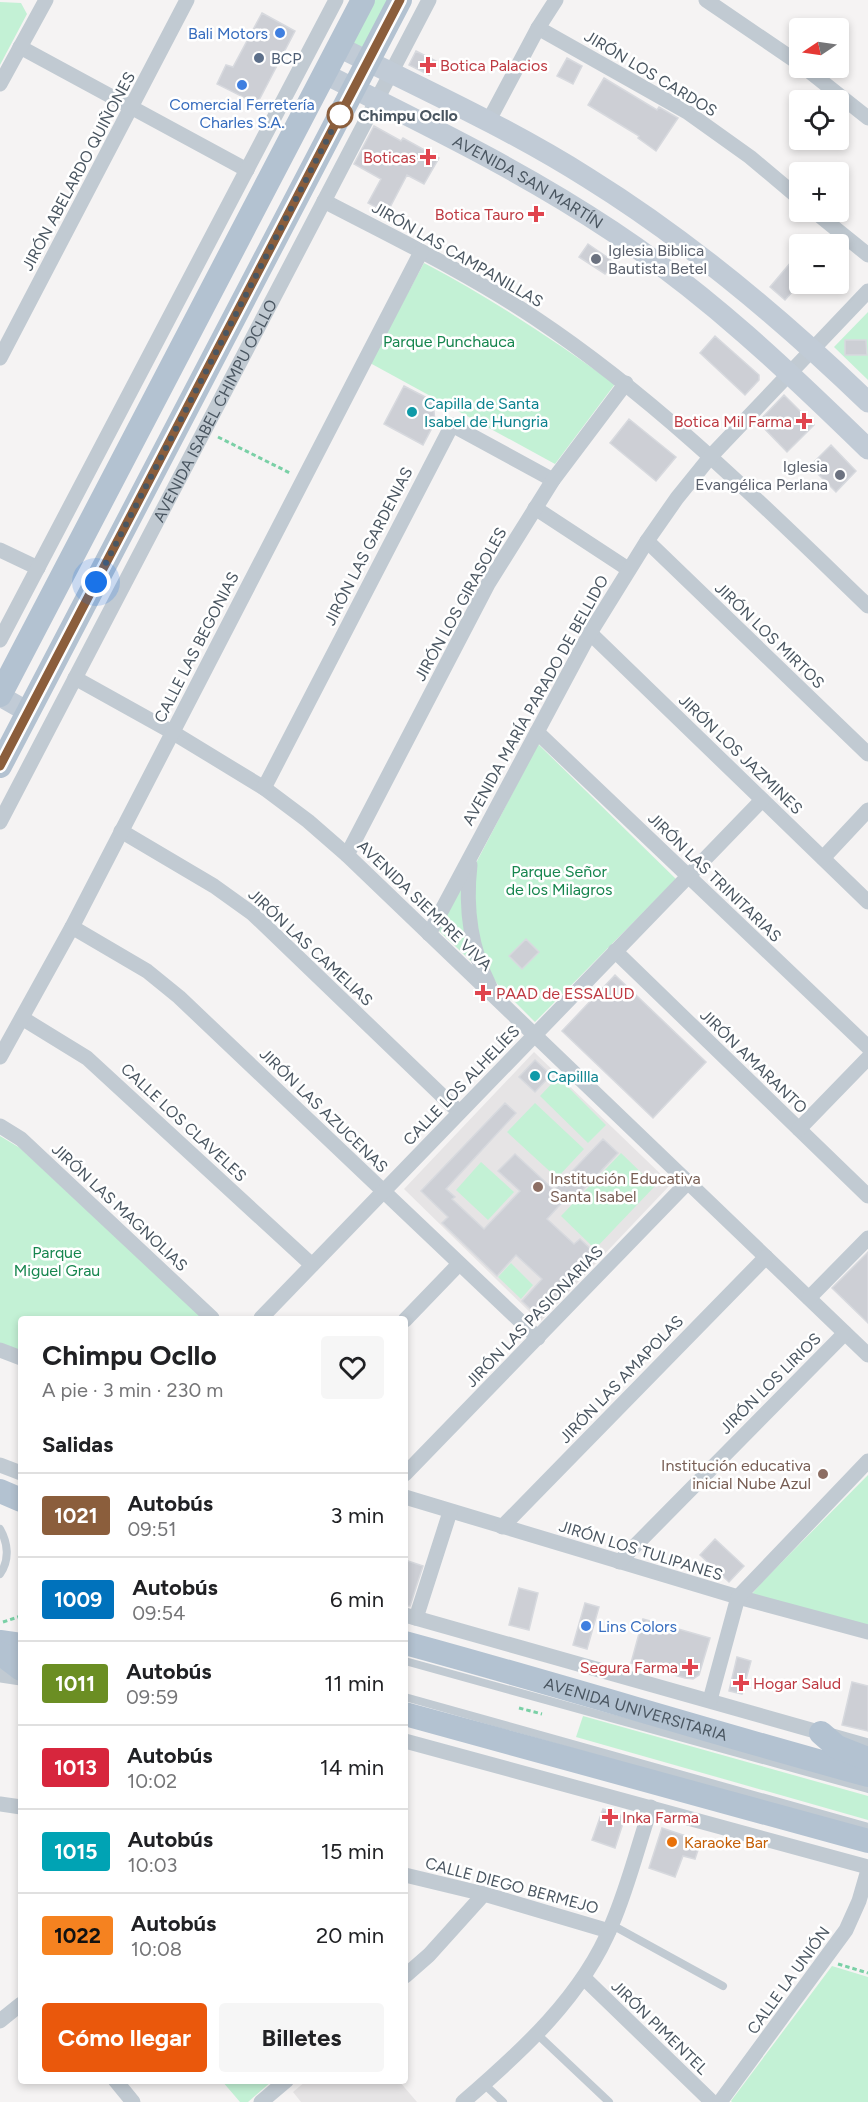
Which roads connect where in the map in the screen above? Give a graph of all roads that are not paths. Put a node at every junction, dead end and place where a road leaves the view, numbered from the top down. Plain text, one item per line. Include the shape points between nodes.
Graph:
1 (46, 0) edge
2 (187, 0) edge
3 (336, 0) edge
4 (363, 0) edge
5 (400, 0) edge
6 (429, 0) edge
7 (556, 0) edge
8 (706, 0) edge
9 (538, 28) junction
10 (317, 36) junction
11 (20, 47) junction
12 (339, 47) junction
13 (789, 57) edge
14 (368, 61) junction
15 (303, 63) junction
16 (391, 73) junction
17 (324, 74) junction
18 (818, 78) edge
19 (0, 84) edge
20 (354, 89) junction
21 (377, 100) junction
22 (132, 109) junction
23 (868, 118) edge
24 (488, 122) junction
25 (247, 170) junction
26 (789, 189) edge
27 (324, 201) junction
28 (827, 222) edge
29 (422, 252) junction
30 (868, 255) edge
31 (868, 291) edge
32 (813, 349) junction
33 (0, 358) edge
34 (790, 374) junction
35 (626, 383) junction
36 (868, 402) edge
37 (868, 449) edge
38 (711, 456) junction
39 (553, 480) junction
40 (535, 508) junction
41 (646, 541) junction
42 (0, 550) edge
43 (38, 568) junction
44 (628, 569) junction
45 (868, 606) edge
46 (590, 633) junction
47 (0, 640) edge
48 (75, 678) junction
49 (0, 695) edge
50 (28, 712) junction
51 (50, 725) junction
52 (172, 732) junction
53 (537, 732) junction
54 (6, 738) edge
55 (868, 754) edge
56 (35, 755) junction
57 (0, 766) edge
58 (264, 788) junction
59 (762, 800) junction
60 (868, 810) edge
61 (0, 822) edge
62 (121, 831) junction
63 (347, 855) junction
64 (471, 855) junction
65 (823, 858) junction
66 (688, 876) junction
67 (868, 902) edge
68 (72, 927) junction
69 (429, 934) junction
70 (615, 951) junction
71 (495, 997) junction
72 (22, 1018) junction
73 (535, 1034) junction
74 (868, 1047) edge
75 (0, 1057) edge
76 (868, 1058) edge
77 (459, 1112) junction
78 (0, 1126) edge
79 (799, 1129) junction
80 (688, 1182) junction
81 (384, 1192) junction
82 (868, 1196) edge
83 (868, 1238) edge
84 (766, 1257) junction
85 (459, 1264) junction
86 (312, 1265) junction
87 (809, 1299) junction
88 (210, 1316) edge
89 (263, 1316) edge
90 (408, 1317) edge
91 (845, 1333) junction
92 (538, 1338) junction
93 (0, 1350) edge
94 (868, 1355) edge
95 (18, 1357) edge
96 (868, 1461) edge
97 (0, 1465) edge
98 (408, 1471) edge
99 (18, 1472) edge
100 (0, 1491) edge
101 (408, 1498) edge
102 (18, 1499) edge
103 (450, 1512) junction
104 (502, 1527) junction
105 (0, 1529) edge
106 (620, 1562) junction
107 (0, 1574) edge
108 (738, 1597) junction
109 (410, 1616) edge
110 (868, 1632) edge
111 (0, 1642) edge
112 (408, 1644) edge
113 (18, 1645) edge
114 (0, 1653) edge
115 (408, 1662) edge
116 (18, 1667) edge
117 (0, 1675) edge
118 (18, 1678) edge
119 (408, 1698) edge
120 (710, 1700) junction
121 (408, 1715) edge
122 (821, 1733) junction
123 (408, 1742) edge
124 (868, 1746) edge
125 (868, 1759) edge
126 (868, 1775) edge
127 (868, 1789) edge
128 (0, 1804) edge
129 (18, 1807) edge
130 (651, 1807) junction
131 (868, 1827) edge
132 (868, 1841) edge
133 (868, 1869) edge
134 (408, 1876) edge
135 (484, 1894) junction
136 (611, 1928) junction
137 (408, 1973) edge
138 (584, 1978) junction
139 (723, 1986) dead end
140 (18, 2006) edge
141 (0, 2021) edge
142 (537, 2034) junction
143 (121, 2084) edge
144 (282, 2084) edge
145 (484, 2084) junction
146 (133, 2102) edge
147 (261, 2102) edge
148 (463, 2102) edge
149 (503, 2102) edge
150 (609, 2102) edge
151 (712, 2102) edge
152 (720, 2102) edge

1 - 11 street
2 - 22 street, JIRÓN ABELARDO QUIÑONES
3 - 10 street
4 - 12 main road
5 - 14 main road, AVENIDA ISABEL CHIMPU OCLLO
6 - 16 street, AVENIDA ISABEL CHIMPU OCLLO
7 - 9 street
8 - 13 street
9 - 24 street
9 - 26 street, JIRÓN LOS CARDOS via 687,112
10 - 12 street, AVENIDA SAN MARTÍN
10 - 15 street
11 - 19 street
11 - 22 street
12 - 14 main road, AVENIDA SAN MARTÍN
12 - 17 main road
14 - 16 main road, AVENIDA SAN MARTÍN
14 - 20 main road, AVENIDA ISABEL CHIMPU OCLLO
15 - 17 street, AVENIDA SAN MARTÍN
15 - 25 street
16 - 21 street, AVENIDA ISABEL CHIMPU OCLLO
16 - 24 main road, AVENIDA SAN MARTÍN
17 - 20 main road, AVENIDA SAN MARTÍN
17 - 49 main road
18 - 23 street
20 - 21 main road, AVENIDA SAN MARTÍN
20 - 50 main road, AVENIDA ISABEL CHIMPU OCLLO
21 - 27 street, AVENIDA ISABEL CHIMPU OCLLO
21 - 34 main road, AVENIDA SAN MARTÍN via 504,165 612,231 714,306
22 - 25 street
22 - 33 street, JIRÓN ABELARDO QUIÑONES
24 - 32 main road, AVENIDA SAN MARTÍN via 587,177 660,225
25 - 43 street
27 - 29 street, JIRÓN LAS CAMPANILLAS
27 - 48 street, AVENIDA ISABEL CHIMPU OCLLO
28 - 30 street
29 - 35 street, JIRÓN LAS CAMPANILLAS via 534,317
29 - 52 street, CALLE LAS BEGONIAS
31 - 32 street, AVENIDA MARÍA PARADO DE BELLIDO
32 - 34 street, AVENIDA MARÍA PARADO DE BELLIDO
32 - 36 main road, AVENIDA SAN MARTÍN
34 - 37 main road, AVENIDA SAN MARTÍN
34 - 38 street, AVENIDA MARÍA PARADO DE BELLIDO
35 - 38 street, JIRÓN LAS CAMPANILLAS
35 - 39 street, JIRÓN LOS GIRASOLES
38 - 41 street, AVENIDA MARÍA PARADO DE BELLIDO
38 - 45 street, JIRÓN LAS CAMPANILLAS
39 - 40 street, JIRÓN LOS GIRASOLES
39 - 58 street, JIRÓN LAS GARDENIAS via 452,425
40 - 44 street
40 - 63 street, JIRÓN LOS GIRASOLES via 488,584
41 - 44 street, AVENIDA MARÍA PARADO DE BELLIDO
41 - 55 street, JIRÓN LOS MIRTOS
42 - 43 street
43 - 47 street
44 - 46 street, AVENIDA MARÍA PARADO DE BELLIDO
46 - 53 street, AVENIDA MARÍA PARADO DE BELLIDO
46 - 59 street, JIRÓN LOS JAZMINES
48 - 51 street, AVENIDA ISABEL CHIMPU OCLLO
48 - 52 street, AVENIDA SIEMPRE VIVA
49 - 50 main road
50 - 51 street
50 - 54 main road, AVENIDA ISABEL CHIMPU OCLLO
51 - 56 street, AVENIDA ISABEL CHIMPU OCLLO
52 - 58 street, AVENIDA SIEMPRE VIVA
52 - 62 street, CALLE LAS BEGONIAS
53 - 64 street, AVENIDA MARÍA PARADO DE BELLIDO
53 - 66 street, JIRÓN LAS TRINITARIAS
54 - 56 street
54 - 57 main road, AVENIDA ISABEL CHIMPU OCLLO
56 - 61 street, AVENIDA ISABEL CHIMPU OCLLO
58 - 63 street, AVENIDA SIEMPRE VIVA
59 - 65 street, JIRÓN LOS JAZMINES
59 - 66 street, CALLE LOS ALHELÍES
60 - 65 street
62 - 68 street, CALLE LAS BEGONIAS
62 - 77 street, JIRÓN LAS CAMELIAS via 253,914
63 - 69 street, AVENIDA SIEMPRE VIVA
64 - 69 street, AVENIDA MARÍA PARADO DE BELLIDO
64 - 71 street, AVENIDA MARÍA PARADO DE BELLIDO via 471,933 481,970
65 - 67 street, JIRÓN LOS JAZMINES
66 - 70 street, CALLE LOS ALHELÍES
66 - 74 street, JIRÓN LAS TRINITARIAS
68 - 72 street, CALLE LAS BEGONIAS
68 - 81 street, JIRÓN LAS AZUCENAS via 147,971 179,997
69 - 71 street, AVENIDA SIEMPRE VIVA
70 - 73 street, CALLE LOS ALHELÍES
70 - 79 street, JIRÓN AMARANTO
71 - 73 street, AVENIDA SIEMPRE VIVA
72 - 75 street, CALLE LAS BEGONIAS
72 - 86 street, CALLE LOS CLAVELES via 87,1058
73 - 77 street, CALLE LOS ALHELÍES
73 - 80 street, AVENIDA SIEMPRE VIVA
76 - 79 street
77 - 81 street, CALLE LOS ALHELÍES
78 - 88 street, JIRÓN LAS MAGNOLIAS via 21,1139
79 - 82 street, JIRÓN AMARANTO
80 - 84 street, AVENIDA SIEMPRE VIVA
80 - 92 street, JIRÓN LAS PASIONARIAS
81 - 85 street, JIRÓN LAS AZUCENAS
81 - 86 street, CALLE LOS ALHELÍES
83 - 87 street
84 - 87 street, AVENIDA SIEMPRE VIVA
84 - 104 street, JIRÓN LAS AMAPOLAS
85 - 90 street
85 - 92 street, JIRÓN LAS AZUCENAS
86 - 89 street, CALLE LOS ALHELÍES
87 - 91 street, AVENIDA SIEMPRE VIVA
91 - 94 street, AVENIDA SIEMPRE VIVA
91 - 106 street, JIRÓN LOS LIRIOS
92 - 98 street, JIRÓN LAS PASIONARIAS
93 - 95 street
96 - 108 street
97 - 99 street
100 - 102 main road
101 - 103 street, JIRÓN LOS TULIPANES
103 - 104 street, JIRÓN LOS TULIPANES
103 - 109 street
104 - 106 street, JIRÓN LOS TULIPANES
105 - 107 lane via 8,1554
106 - 108 street, JIRÓN LOS TULIPANES
108 - 110 street, JIRÓN LOS TULIPANES
108 - 120 street
109 - 120 street, AVENIDA UNIVERSITARIA
111 - 113 main road
112 - 126 main road, AVENIDA UNIVERSITARIA
114 - 116 main road
115 - 127 lane
117 - 118 street
119 - 131 lane
120 - 122 street, AVENIDA UNIVERSITARIA
121 - 132 main road
122 - 124 street, AVENIDA UNIVERSITARIA
122 - 125 main road via 837,1747
123 - 130 street
128 - 129 street
130 - 133 street
130 - 136 street
133 - 152 street, CALLE LA UNIÓN via 846,1930
134 - 135 street, CALLE DIEGO BERMEJO
135 - 136 street, CALLE DIEGO BERMEJO
135 - 137 street
136 - 138 street
136 - 139 lane
138 - 142 street
138 - 151 street, JIRÓN PIMENTEL
140 - 141 street
142 - 145 street
142 - 150 lane
143 - 146 street
144 - 147 street
145 - 148 street
145 - 149 lane

